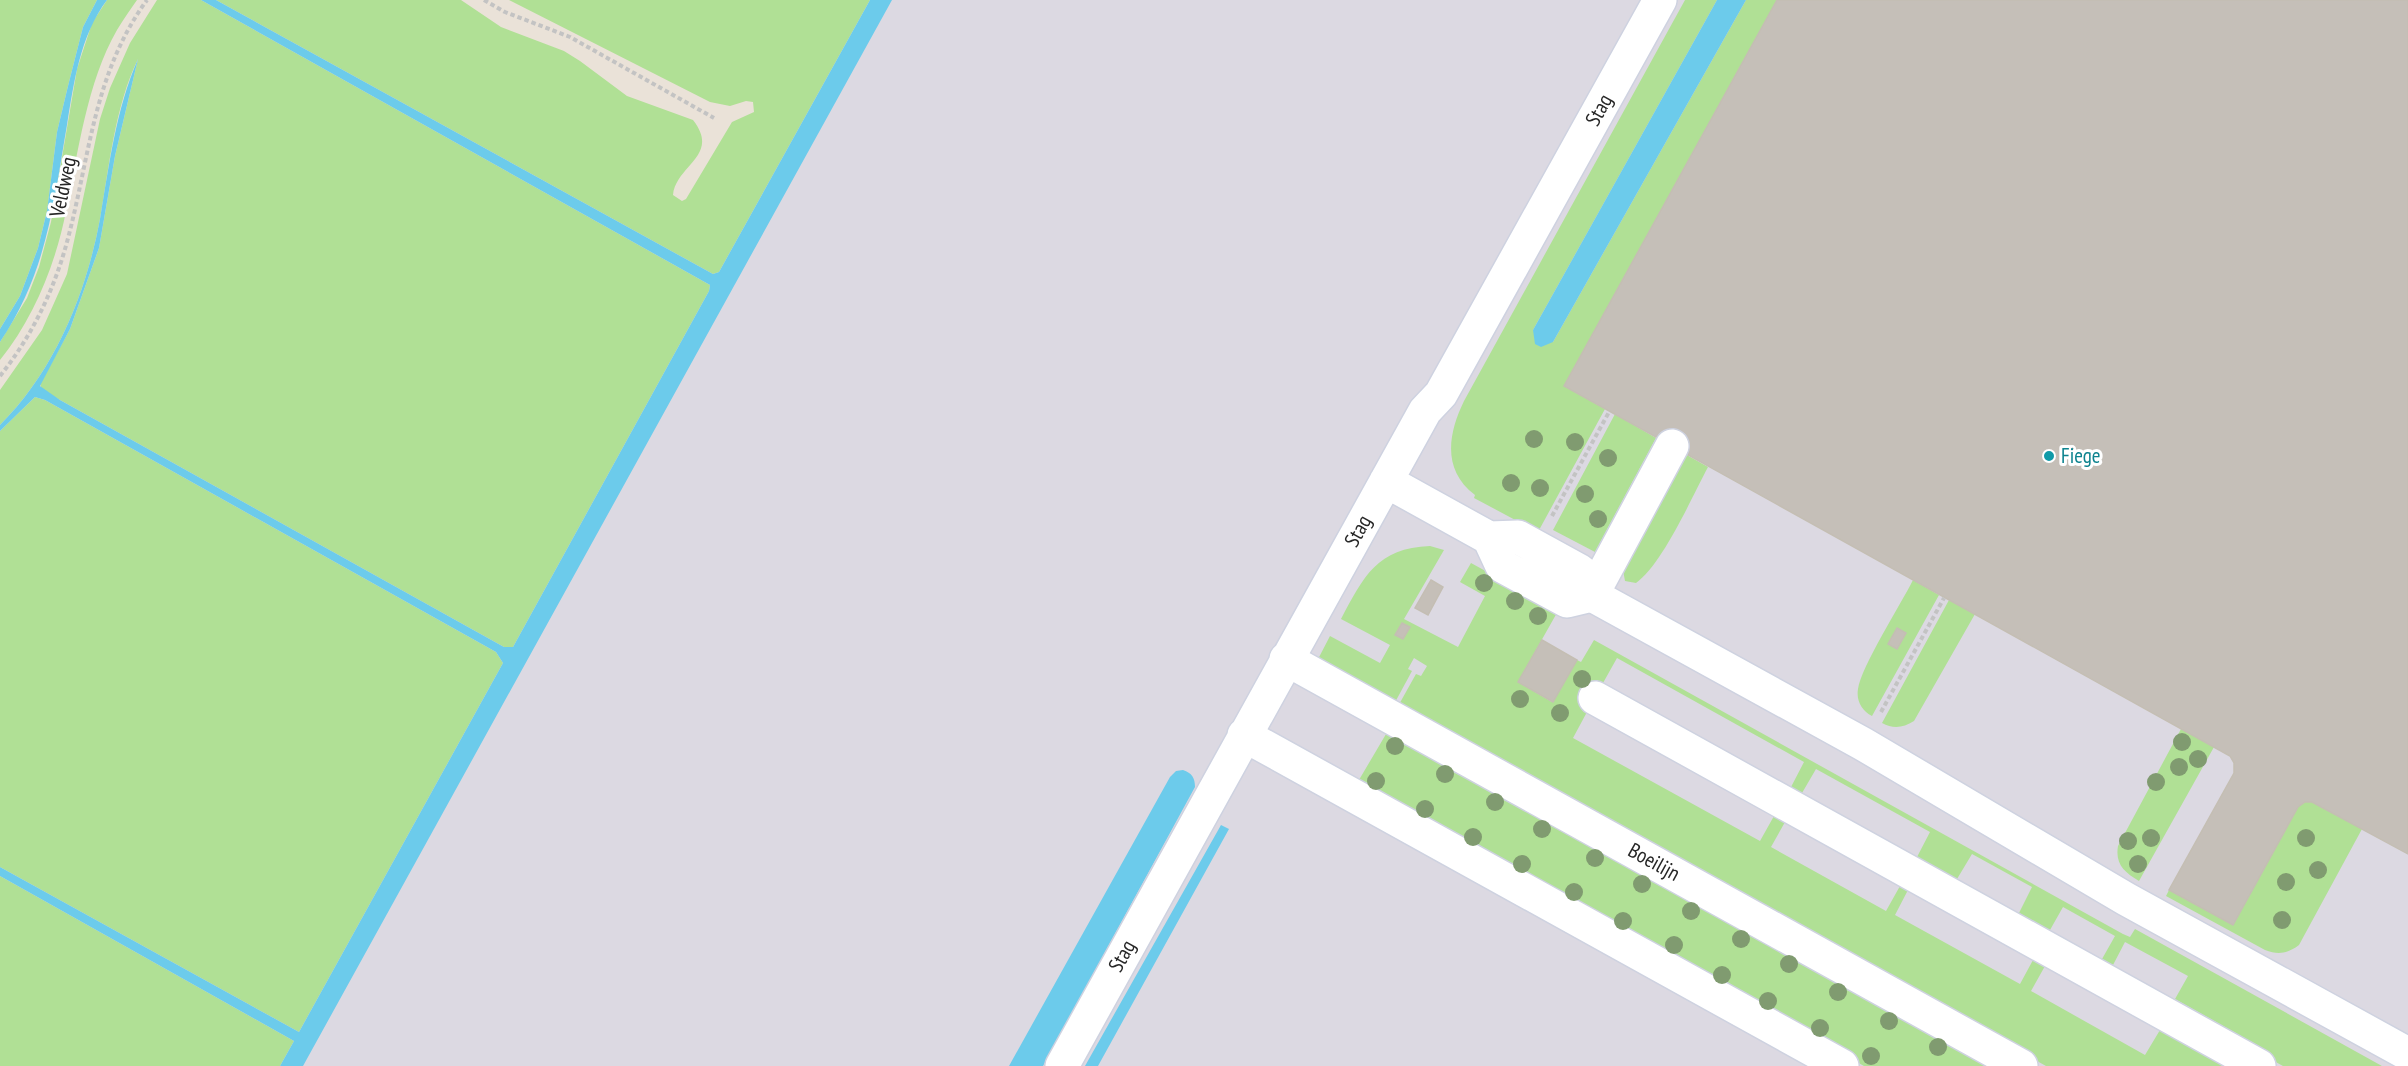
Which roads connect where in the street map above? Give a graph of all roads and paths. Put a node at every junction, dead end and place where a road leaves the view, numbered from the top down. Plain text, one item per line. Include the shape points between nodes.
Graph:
1 (147, 0) edge
2 (484, 0) edge
3 (1660, 0) edge
4 (714, 118) dead end
5 (0, 376) edge
6 (1610, 412) dead end
7 (1672, 446) dead end
8 (1386, 481) junction
9 (1489, 538) junction
10 (1536, 547) junction
11 (1592, 596) junction
12 (1944, 597) dead end
13 (1286, 659) junction
14 (1595, 698) dead end
15 (1244, 735) junction
16 (1863, 744) junction
17 (2408, 1054) edge
18 (1062, 1066) edge
19 (1842, 1066) edge
20 (2021, 1066) edge
21 (2259, 1066) edge

1 - 5 path, Veldweg via 128,28 106,79 91,125 68,241 50,293
2 - 4 path via 570,37
3 - 8 street, Stag via 1441,394 1425,411
6 - 10 path
7 - 11 street
8 - 9 street
8 - 13 street, Stag
9 - 10 street via 1518,537
9 - 11 street via 1502,566 1567,601
10 - 11 street via 1580,571
11 - 16 street
12 - 16 path
13 - 15 street, Stag
13 - 20 street, Boeilijn
14 - 21 street
15 - 18 street, Stag
15 - 19 street
16 - 17 street via 2126,899

